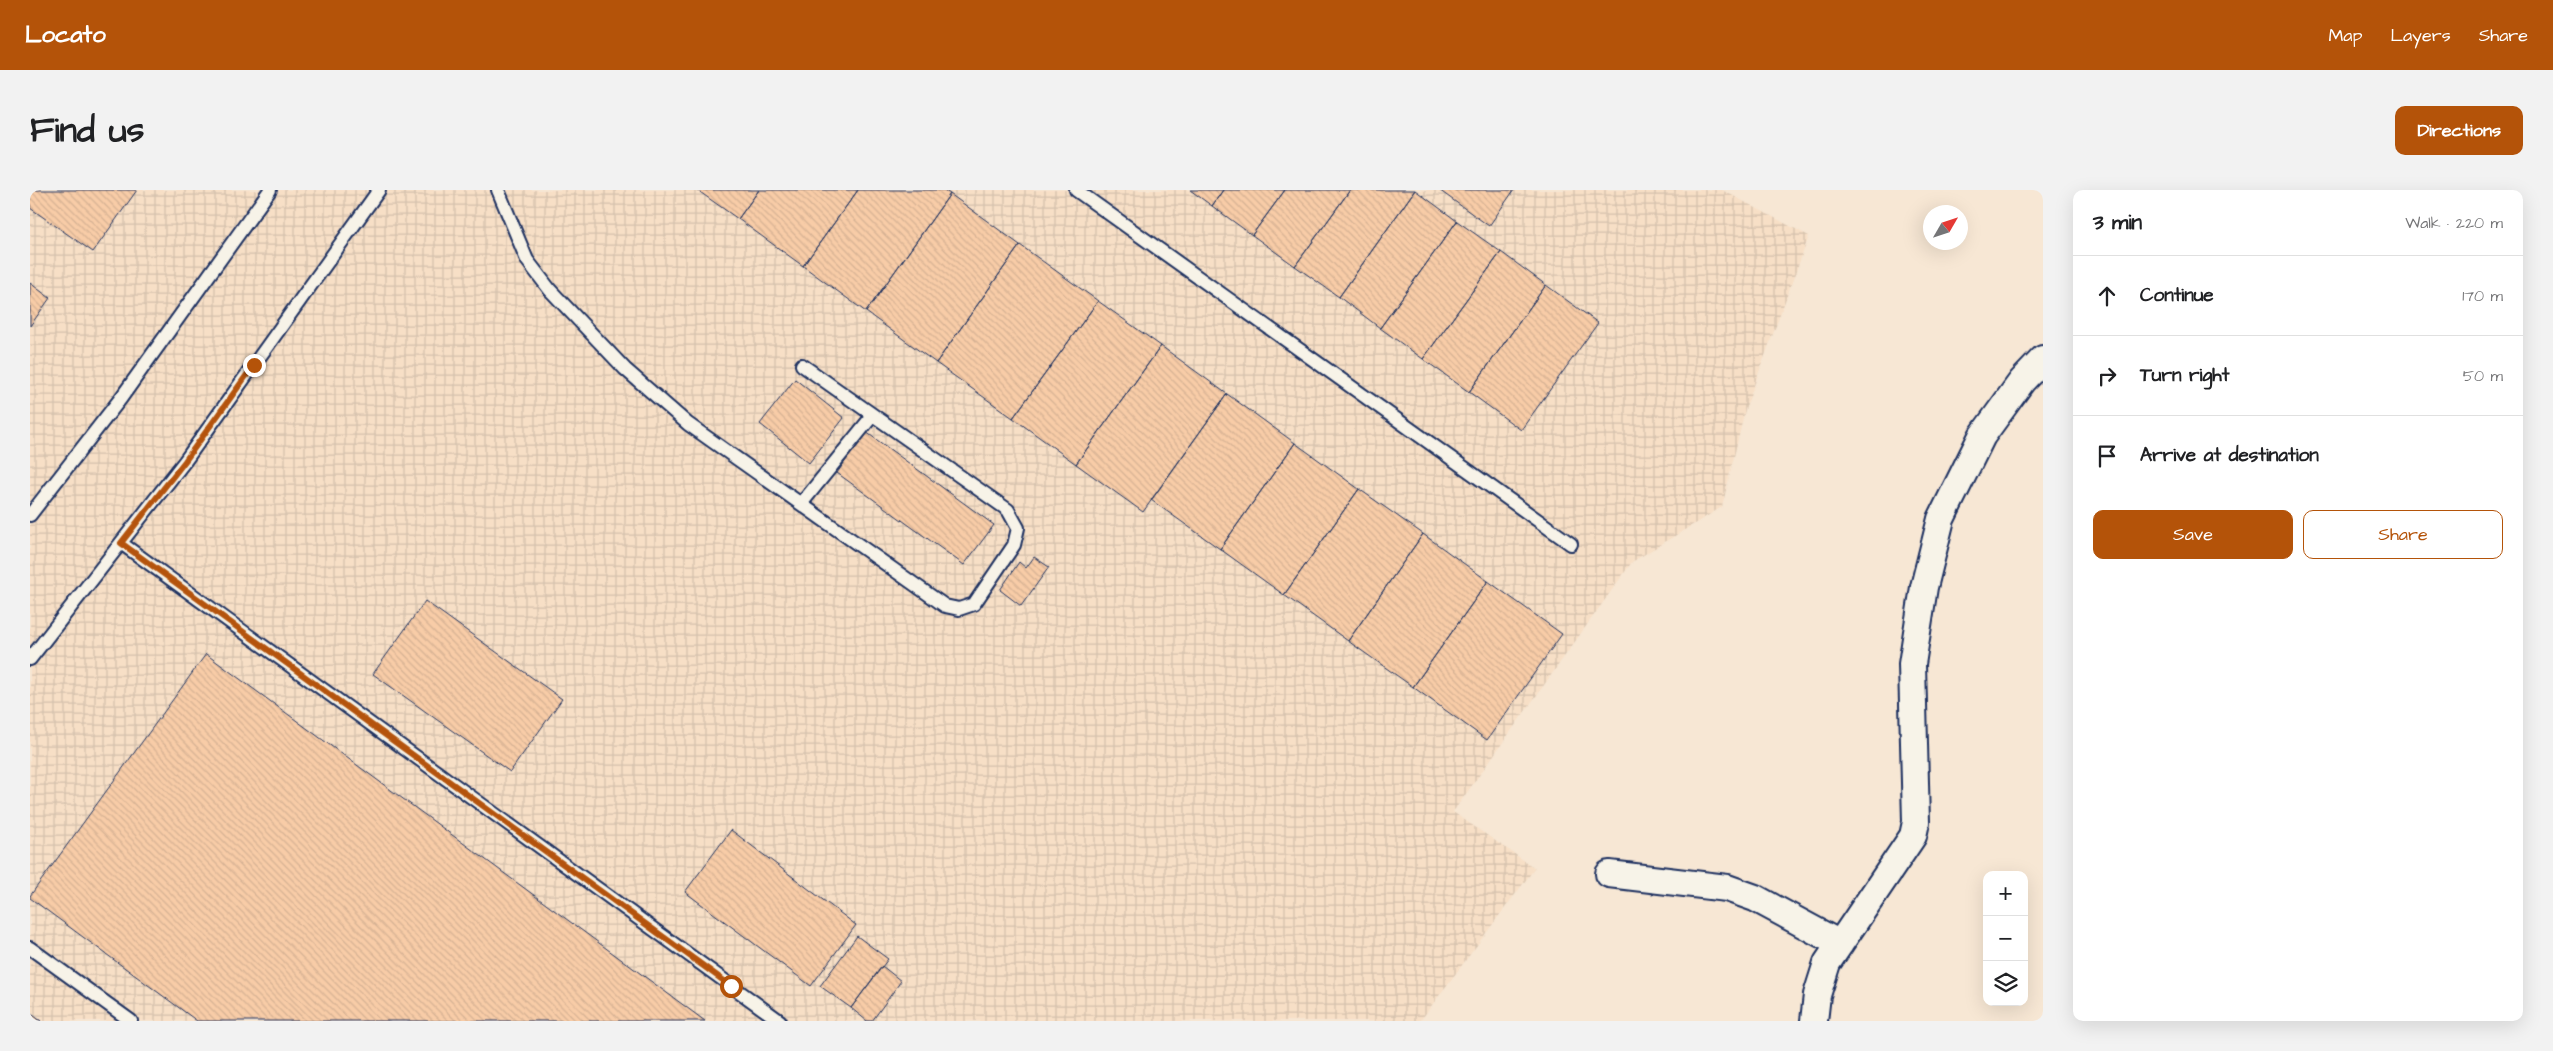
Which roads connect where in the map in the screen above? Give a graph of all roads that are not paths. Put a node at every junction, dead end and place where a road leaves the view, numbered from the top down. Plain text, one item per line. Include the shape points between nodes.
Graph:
1 (270, 190) edge
2 (379, 190) edge
3 (498, 190) edge
4 (1076, 190) edge
5 (2043, 359) edge
6 (802, 365) dead end
7 (872, 415) junction
8 (801, 504) junction
9 (30, 514) edge
10 (121, 543) junction
11 (1571, 544) dead end
12 (30, 659) edge
13 (1610, 874) dead end
14 (1840, 944) junction
15 (30, 948) edge
16 (130, 1021) edge
17 (780, 1021) edge
18 (1814, 1021) edge

1 - 9 lane via 121,398
2 - 10 lane via 185,461
3 - 8 lane via 527,260 550,290 625,369 688,424
4 - 11 lane
5 - 14 street via 2022,381 1982,436 1941,519 1924,587 1912,664 1916,822 1913,836
6 - 7 lane
7 - 8 lane
7 - 8 lane via 1008,510 1018,528 1014,545 974,604 959,609 946,606
10 - 12 lane
10 - 17 lane
13 - 14 street via 1727,888 1755,898
14 - 18 street via 1827,963 1817,995
15 - 16 lane

